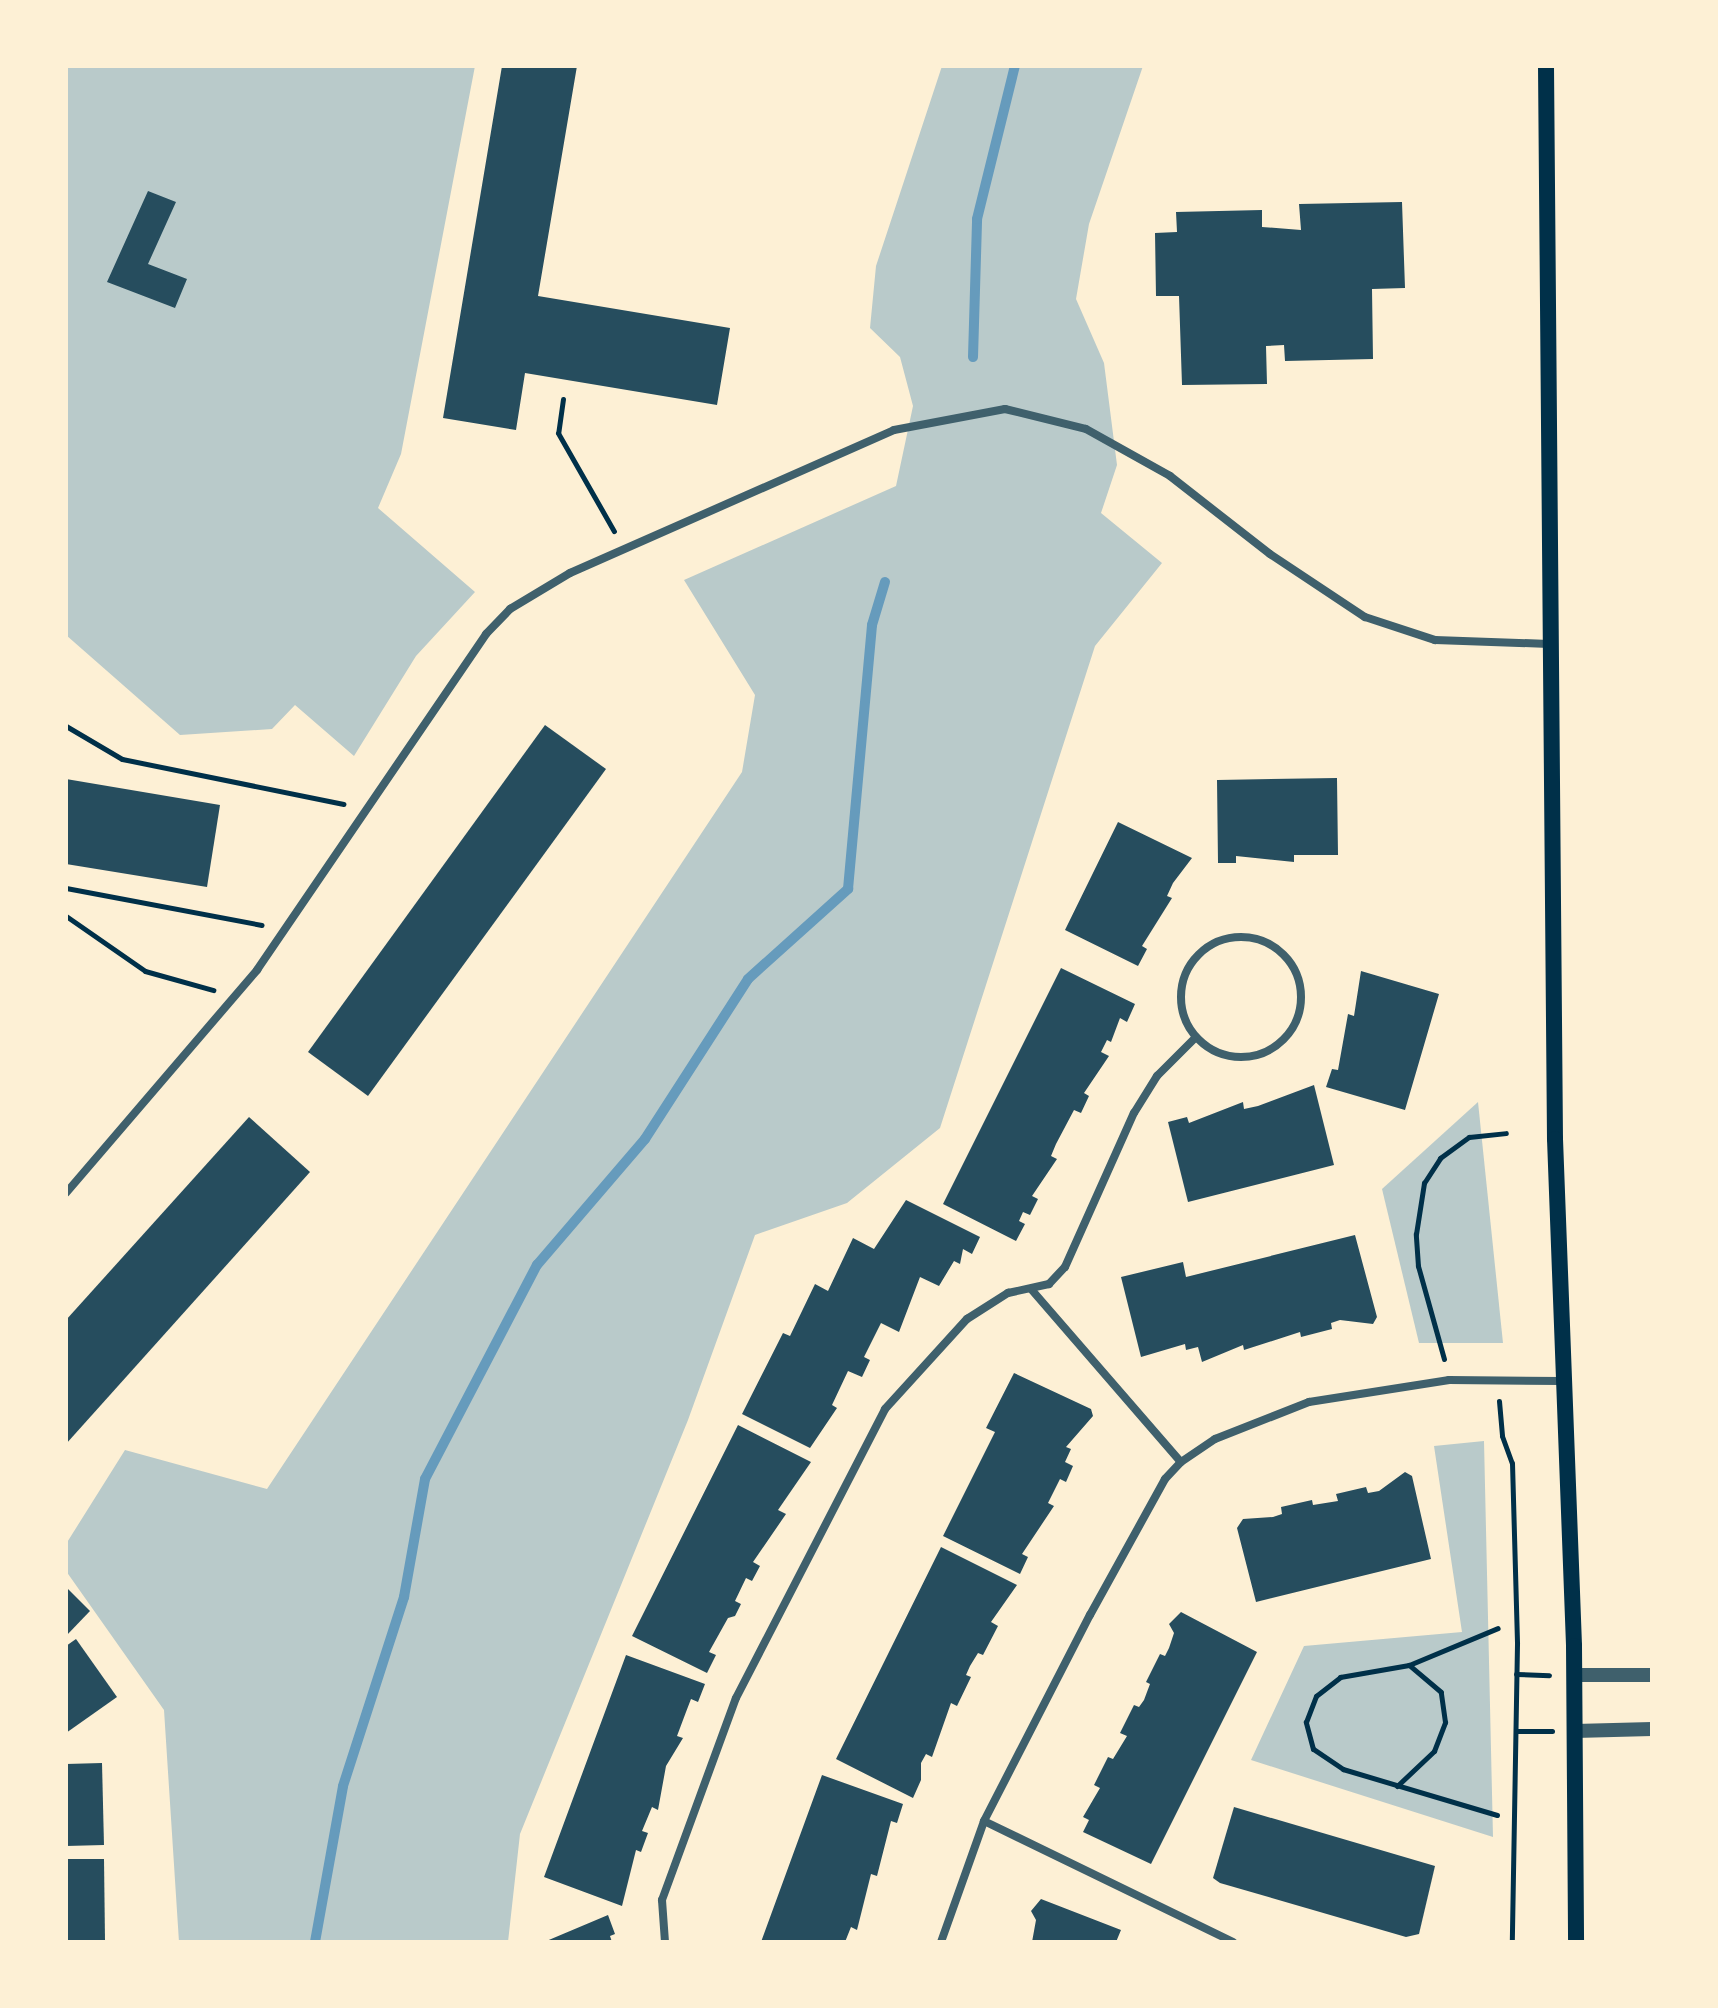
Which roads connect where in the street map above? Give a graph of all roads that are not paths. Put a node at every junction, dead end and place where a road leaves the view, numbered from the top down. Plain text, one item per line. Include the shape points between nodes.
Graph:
1 (1546, 66) edge
2 (1549, 644) junction
3 (1194, 1039) junction
4 (66, 1193) edge
5 (1031, 1289) junction
6 (1562, 1381) junction
7 (1181, 1462) junction
8 (1574, 1675) junction
9 (1652, 1675) edge
10 (1652, 1729) edge
11 (1575, 1731) junction
12 (984, 1821) junction
13 (665, 1942) edge
14 (941, 1942) edge
15 (1233, 1942) edge
16 (1576, 1942) edge

1 - 2 main road
2 - 4 street via 1435,640 1365,617 1134,454 1086,429 1005,409 894,430 570,573 510,609 486,634 286,929
2 - 6 main road
3 - 3 street via 1225,1053 1263,1056 1287,1039 1297,1022 1299,971 1278,949 1260,940 1233,937 1214,942 1193,958 1181,981 1181,1013
3 - 5 street via 1157,1076 1134,1113 1065,1267 1049,1284
5 - 7 street
5 - 13 street via 1008,1293 967,1319 885,1409 867,1441 736,1698 662,1900
6 - 7 street via 1449,1380 1309,1402 1215,1439
6 - 8 main road
7 - 12 street via 1165,1479 1090,1615
8 - 9 street
8 - 11 main road
10 - 11 street
11 - 16 main road
12 - 14 street
12 - 15 street

